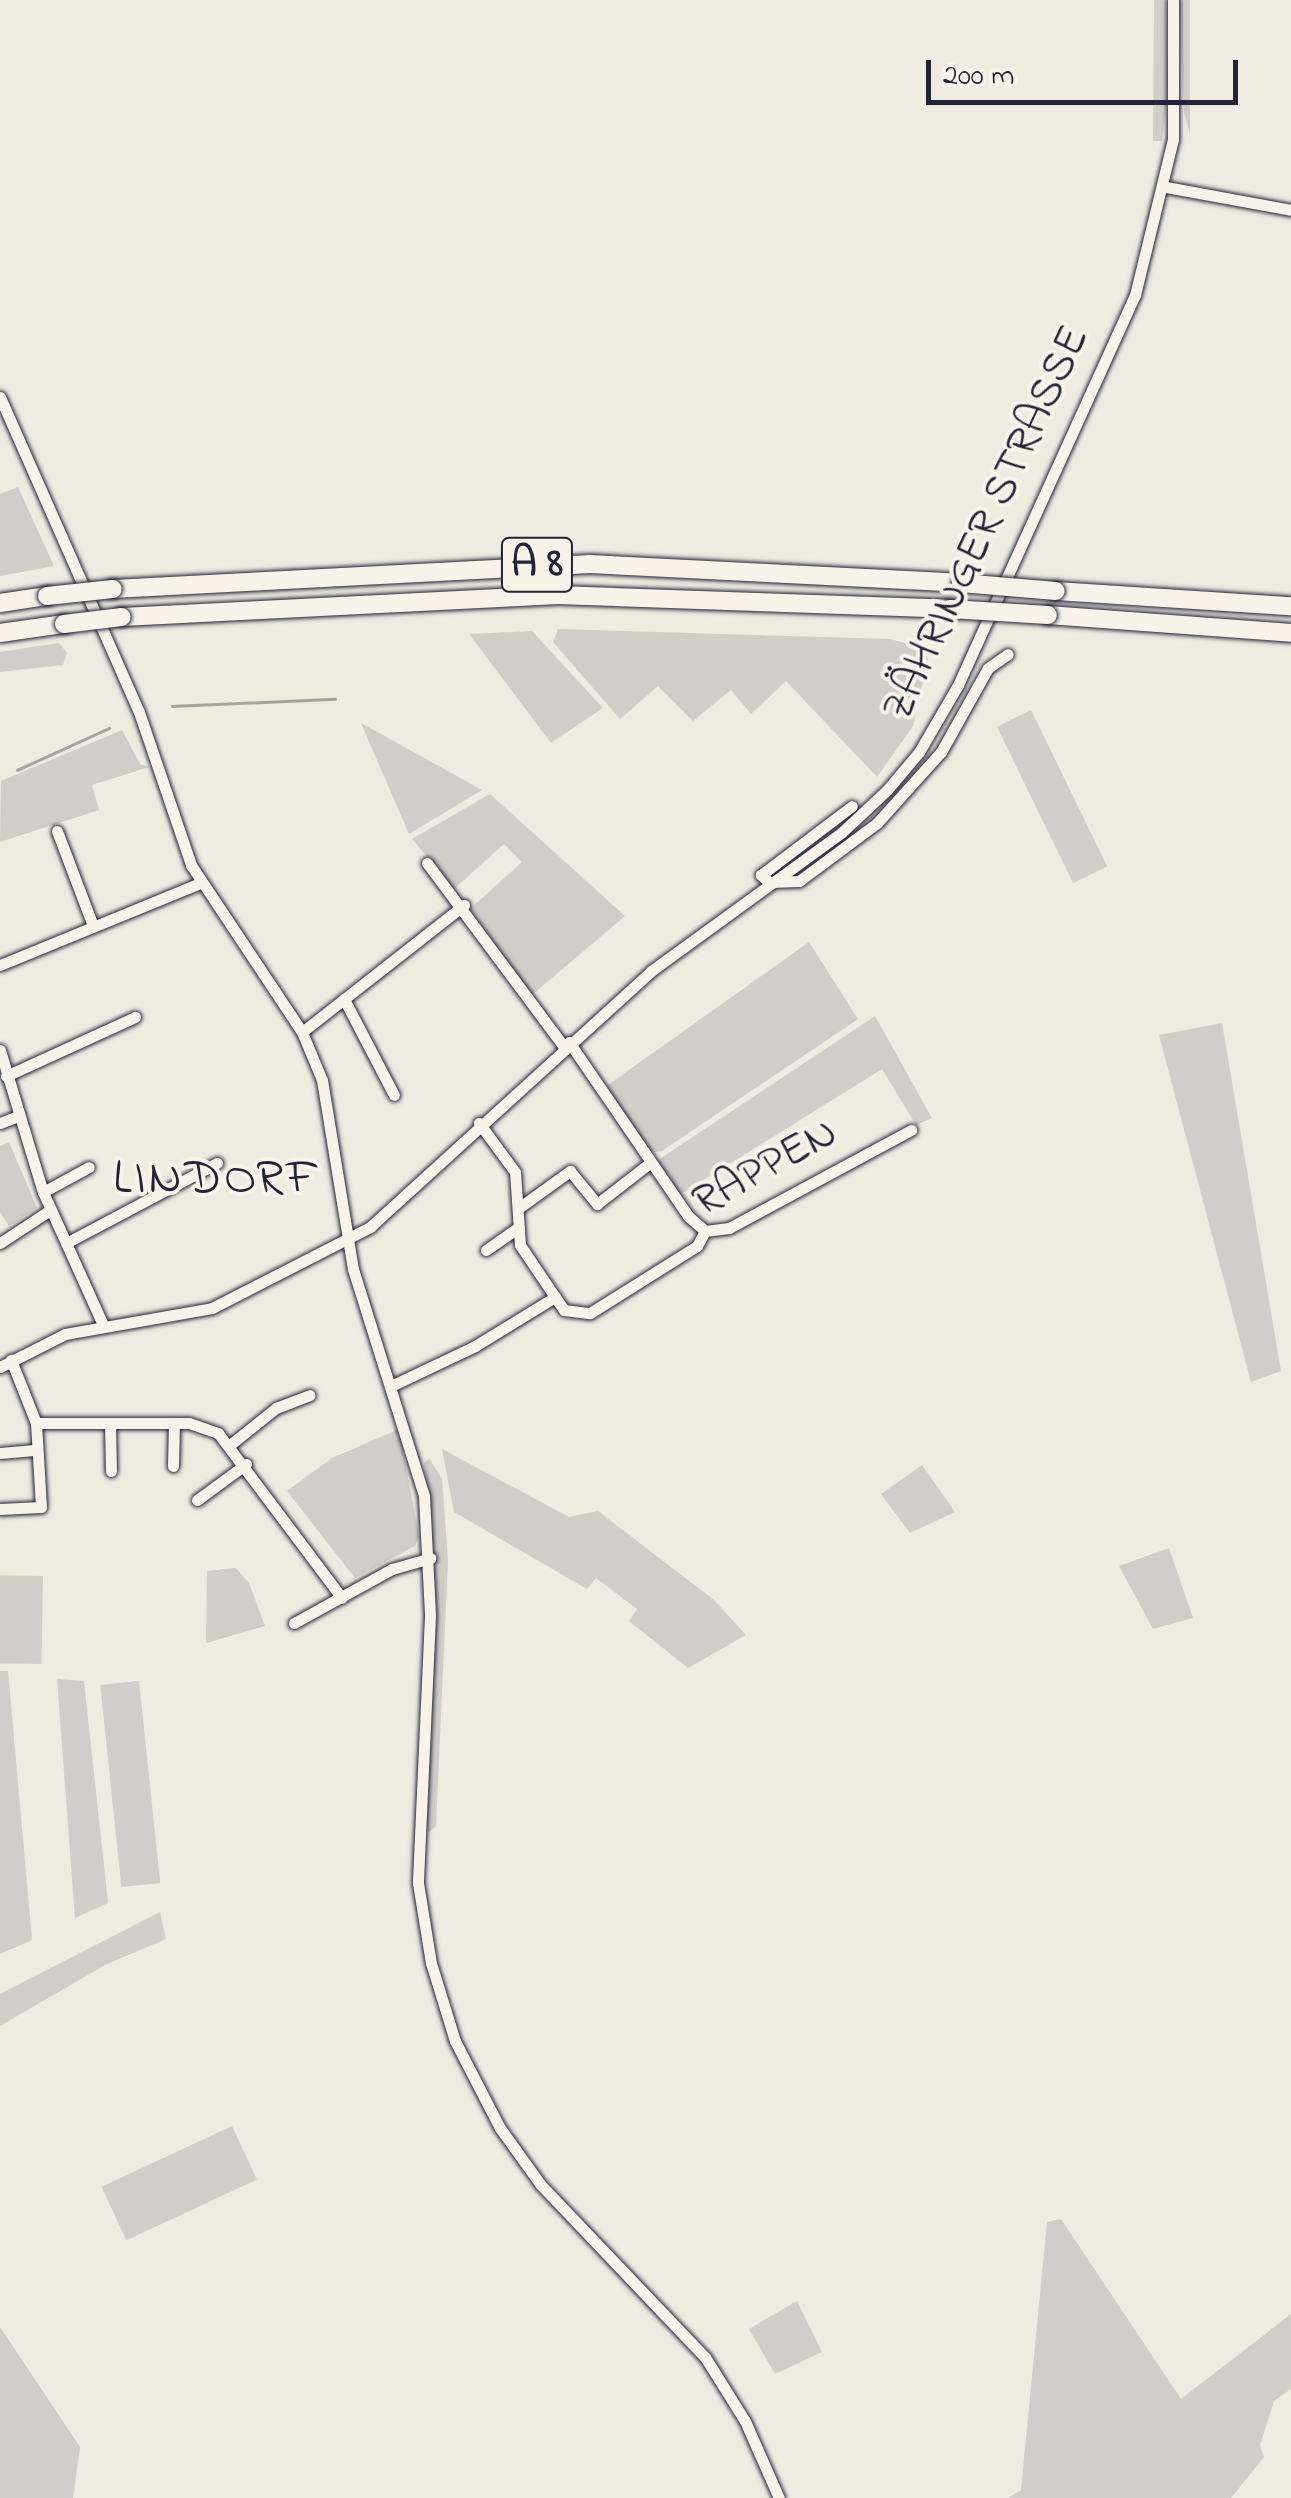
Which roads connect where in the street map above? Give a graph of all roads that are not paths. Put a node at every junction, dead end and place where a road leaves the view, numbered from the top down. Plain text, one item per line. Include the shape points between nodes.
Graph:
1 (1174, 0) edge
2 (1166, 187) junction
3 (1291, 210) edge
4 (0, 397) edge
5 (0, 603) edge
6 (1291, 606) edge
7 (0, 633) edge
8 (1291, 633) edge
9 (1008, 654) dead end
10 (852, 806) dead end
11 (57, 830) dead end
12 (427, 862) dead end
13 (769, 882) junction
14 (200, 883) junction
15 (464, 904) junction
16 (92, 926) junction
17 (0, 965) edge
18 (344, 999) junction
19 (135, 1017) dead end
20 (302, 1032) junction
21 (567, 1044) junction
22 (0, 1050) edge
23 (6, 1076) junction
24 (394, 1095) dead end
25 (16, 1118) junction
26 (0, 1123) edge
27 (479, 1123) junction
28 (911, 1130) dead end
29 (652, 1162) junction
30 (218, 1163) dead end
31 (89, 1167) dead end
32 (43, 1192) junction
33 (520, 1208) junction
34 (50, 1210) junction
35 (519, 1227) junction
36 (706, 1231) junction
37 (348, 1242) junction
38 (0, 1243) edge
39 (66, 1243) junction
40 (486, 1250) dead end
41 (554, 1297) junction
42 (104, 1325) junction
43 (6, 1364) edge
44 (393, 1385) junction
45 (310, 1395) dead end
46 (36, 1423) junction
47 (110, 1423) junction
48 (174, 1424) junction
49 (231, 1444) junction
50 (37, 1450) junction
51 (0, 1453) edge
52 (246, 1464) junction
53 (173, 1466) dead end
54 (111, 1471) dead end
55 (196, 1500) dead end
56 (0, 1509) edge
57 (430, 1558) junction
58 (342, 1598) junction
59 (294, 1623) dead end
60 (779, 2498) edge

1 - 2 street, ZÄHRINGER STRASSE via 1175,104
2 - 3 street
2 - 13 street, ZÄHRINGER STRASSE via 1135,295 941,715 919,752 866,811
4 - 14 street via 153,746
5 - 6 highway, A 8, bridge via 113,589 590,564
7 - 8 highway, A 8, bridge via 122,618 558,595 950,609
9 - 13 street via 988,668 941,752 877,823 798,881
10 - 13 street via 761,875
11 - 16 street
12 - 15 street
13 - 21 street, ZÄHRINGER STRASSE
14 - 16 street
14 - 20 street
15 - 18 street
15 - 21 street
16 - 17 street
18 - 20 street
18 - 24 street
19 - 23 street
20 - 37 street via 332,1126
21 - 27 street, ZÄHRINGER STRASSE
21 - 29 street
22 - 23 street
23 - 25 street
25 - 26 street
25 - 32 street
27 - 33 street via 516,1172
27 - 37 street, ZÄHRINGER STRASSE via 410,1198
28 - 36 street, RAPPEN via 755,1216
29 - 33 street via 597,1204 570,1170
29 - 36 street
30 - 39 street
31 - 32 street
32 - 34 street
33 - 35 street
34 - 38 street
34 - 39 street
35 - 40 street
35 - 41 street via 520,1244
36 - 41 street, RAPPEN via 697,1246 590,1313 564,1310
37 - 42 street, ZÄHRINGER STRASSE via 212,1308 158,1322
37 - 44 street
39 - 42 street
41 - 44 street via 475,1346
42 - 43 street, ZÄHRINGER STRASSE via 65,1334
43 - 46 street
44 - 57 street via 424,1496
45 - 49 street via 276,1408
46 - 47 street
46 - 50 street
47 - 48 street
47 - 54 street
48 - 49 street via 203,1426
48 - 53 street
49 - 52 street
50 - 51 street
50 - 56 street via 41,1506
52 - 55 street
52 - 58 street
57 - 58 street via 392,1569
57 - 60 street via 418,1883 431,1963 456,2041 493,2115 541,2185 705,2357 746,2421
58 - 59 street

